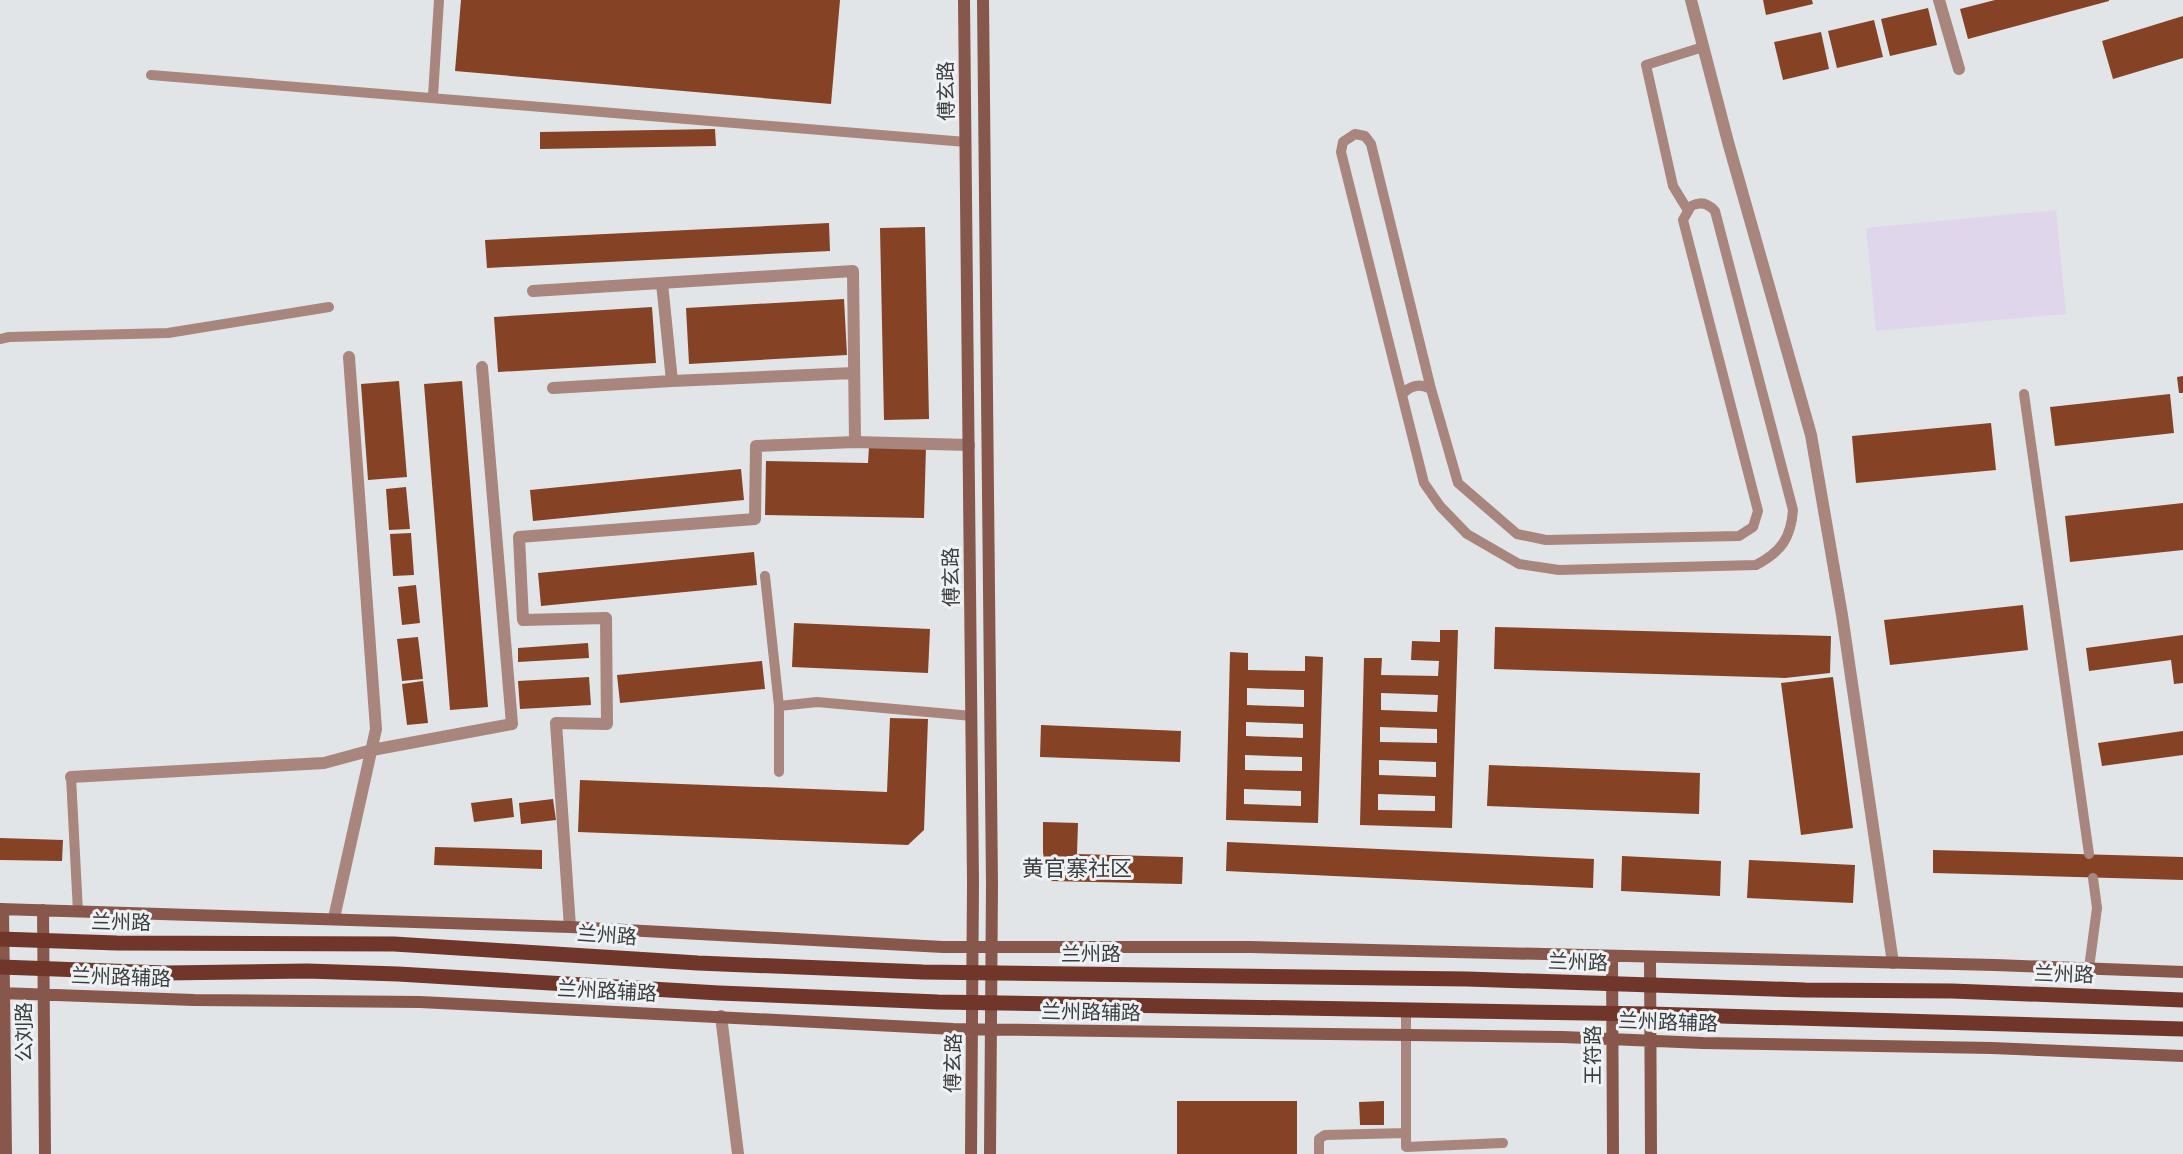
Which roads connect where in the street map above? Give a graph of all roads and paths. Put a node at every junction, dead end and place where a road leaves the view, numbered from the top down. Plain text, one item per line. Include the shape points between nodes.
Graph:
1 (439, 0) edge
2 (964, 0) edge
3 (983, 0) edge
4 (1691, 0) edge
5 (1939, 0) edge
6 (1703, 47) junction
7 (1959, 69) dead end
8 (151, 75) dead end
9 (433, 96) junction
10 (966, 142) junction
11 (1687, 210) junction
12 (662, 283) junction
13 (533, 291) dead end
14 (329, 308) dead end
15 (0, 339) edge
16 (349, 357) dead end
17 (482, 367) dead end
18 (854, 373) junction
19 (672, 381) junction
20 (553, 388) dead end
21 (1431, 389) junction
22 (2024, 393) dead end
23 (1402, 395) junction
24 (855, 442) junction
25 (969, 445) junction
26 (765, 576) dead end
27 (778, 705) junction
28 (972, 716) junction
29 (372, 750) junction
30 (779, 772) dead end
31 (71, 777) joint
32 (2089, 854) dead end
33 (2093, 878) dead end
34 (2, 909) edge
35 (43, 910) junction
36 (78, 912) junction
37 (334, 918) junction
38 (570, 927) junction
39 (2, 939) edge
40 (43, 940) junction
41 (973, 947) junction
42 (992, 947) junction
43 (1612, 956) junction
44 (1650, 957) junction
45 (1893, 963) junction
46 (2, 967) edge
47 (43, 968) junction
48 (2089, 969) junction
49 (2183, 972) edge
50 (973, 974) junction
51 (992, 974) junction
52 (1612, 984) junction
53 (1650, 985) junction
54 (2, 993) edge
55 (44, 994) junction
56 (2183, 1000) edge
57 (973, 1002) junction
58 (992, 1003) junction
59 (1406, 1009) junction
60 (1612, 1013) junction
61 (1650, 1014) junction
62 (721, 1016) junction
63 (973, 1029) junction
64 (2183, 1029) edge
65 (991, 1030) junction
66 (1407, 1036) junction
67 (1612, 1039) junction
68 (1650, 1041) junction
69 (2183, 1056) edge
70 (1406, 1133) junction
71 (1503, 1143) dead end
72 (6, 1154) edge
73 (45, 1154) edge
74 (738, 1154) edge
75 (971, 1154) edge
76 (990, 1154) edge
77 (1319, 1154) edge
78 (1613, 1154) edge
79 (1651, 1154) edge

1 - 9 lane
2 - 10 street, 傅玄路
3 - 42 street, 傅玄路
4 - 6 street
5 - 7 street
6 - 11 lane via 1646,65 1673,186
6 - 45 street via 1811,435 1844,627
8 - 9 lane
9 - 10 lane
10 - 25 street, 傅玄路
11 - 21 lane via 1683,220 1758,511 1747,533 1667,540 1546,540 1517,534 1458,483
11 - 23 lane via 1701,203 1715,211 1793,510 1784,544 1772,557 1756,565 1559,570 1519,564 1467,534 1440,507 1424,483
12 - 13 street
12 - 18 street via 853,271
12 - 19 street
14 - 15 lane via 168,333
16 - 29 street via 376,729
17 - 29 street via 512,724
18 - 19 street
18 - 24 street
19 - 20 street
21 - 23 lane via 1412,387
21 - 23 lane via 1371,144 1365,136 1355,134 1343,142 1341,152
22 - 32 lane
24 - 25 street
24 - 38 street via 756,446 755,519 519,537 523,620 606,618 607,724 556,723
25 - 28 street, 傅玄路
26 - 27 lane
27 - 28 lane via 817,702
27 - 30 lane
28 - 41 street, 傅玄路
29 - 31 street via 324,763
29 - 37 street
31 - 36 lane
33 - 48 lane via 2097,908
34 - 35 street
34 - 39 street, 公刘路
35 - 36 street
35 - 40 street, 公刘路
36 - 37 street
37 - 38 street
38 - 41 street
39 - 40 main road, 兰州路
39 - 46 street, 公刘路
40 - 47 street, 公刘路
40 - 50 main road, 兰州路 via 394,944
41 - 42 street
41 - 50 street, 傅玄路
42 - 43 street via 1250,946
42 - 51 street, 傅玄路
43 - 44 street
43 - 52 street, 王符路
44 - 45 street
44 - 53 street
45 - 48 street
46 - 47 main road
46 - 54 street, 公刘路
47 - 55 street, 公刘路
47 - 57 main road via 398,974 719,993
48 - 49 street
50 - 51 main road, 兰州路
50 - 57 street, 傅玄路
51 - 52 main road, 兰州路
51 - 58 street, 傅玄路
52 - 53 main road, 兰州路
52 - 60 street, 王符路
53 - 56 main road, 兰州路
53 - 61 street
54 - 55 street, 兰州路辅路
54 - 72 street, 公刘路
55 - 62 street, 兰州路辅路 via 194,1000 375,1000
55 - 73 street, 公刘路
57 - 58 main road
57 - 63 street, 傅玄路
58 - 59 main road
58 - 65 street, 傅玄路
59 - 60 main road
59 - 66 lane
60 - 61 main road
60 - 67 street, 王符路
61 - 64 main road
61 - 68 street
62 - 63 street, 兰州路辅路
62 - 74 street
63 - 65 street, 兰州路辅路
63 - 75 street, 傅玄路
65 - 66 street, 兰州路辅路
65 - 76 street, 傅玄路
66 - 67 street, 兰州路辅路
66 - 70 lane
67 - 68 street, 兰州路辅路
67 - 78 street, 王符路
68 - 69 street, 兰州路辅路
68 - 79 street
70 - 71 lane via 1406,1147
70 - 77 lane via 1325,1135 1319,1139

